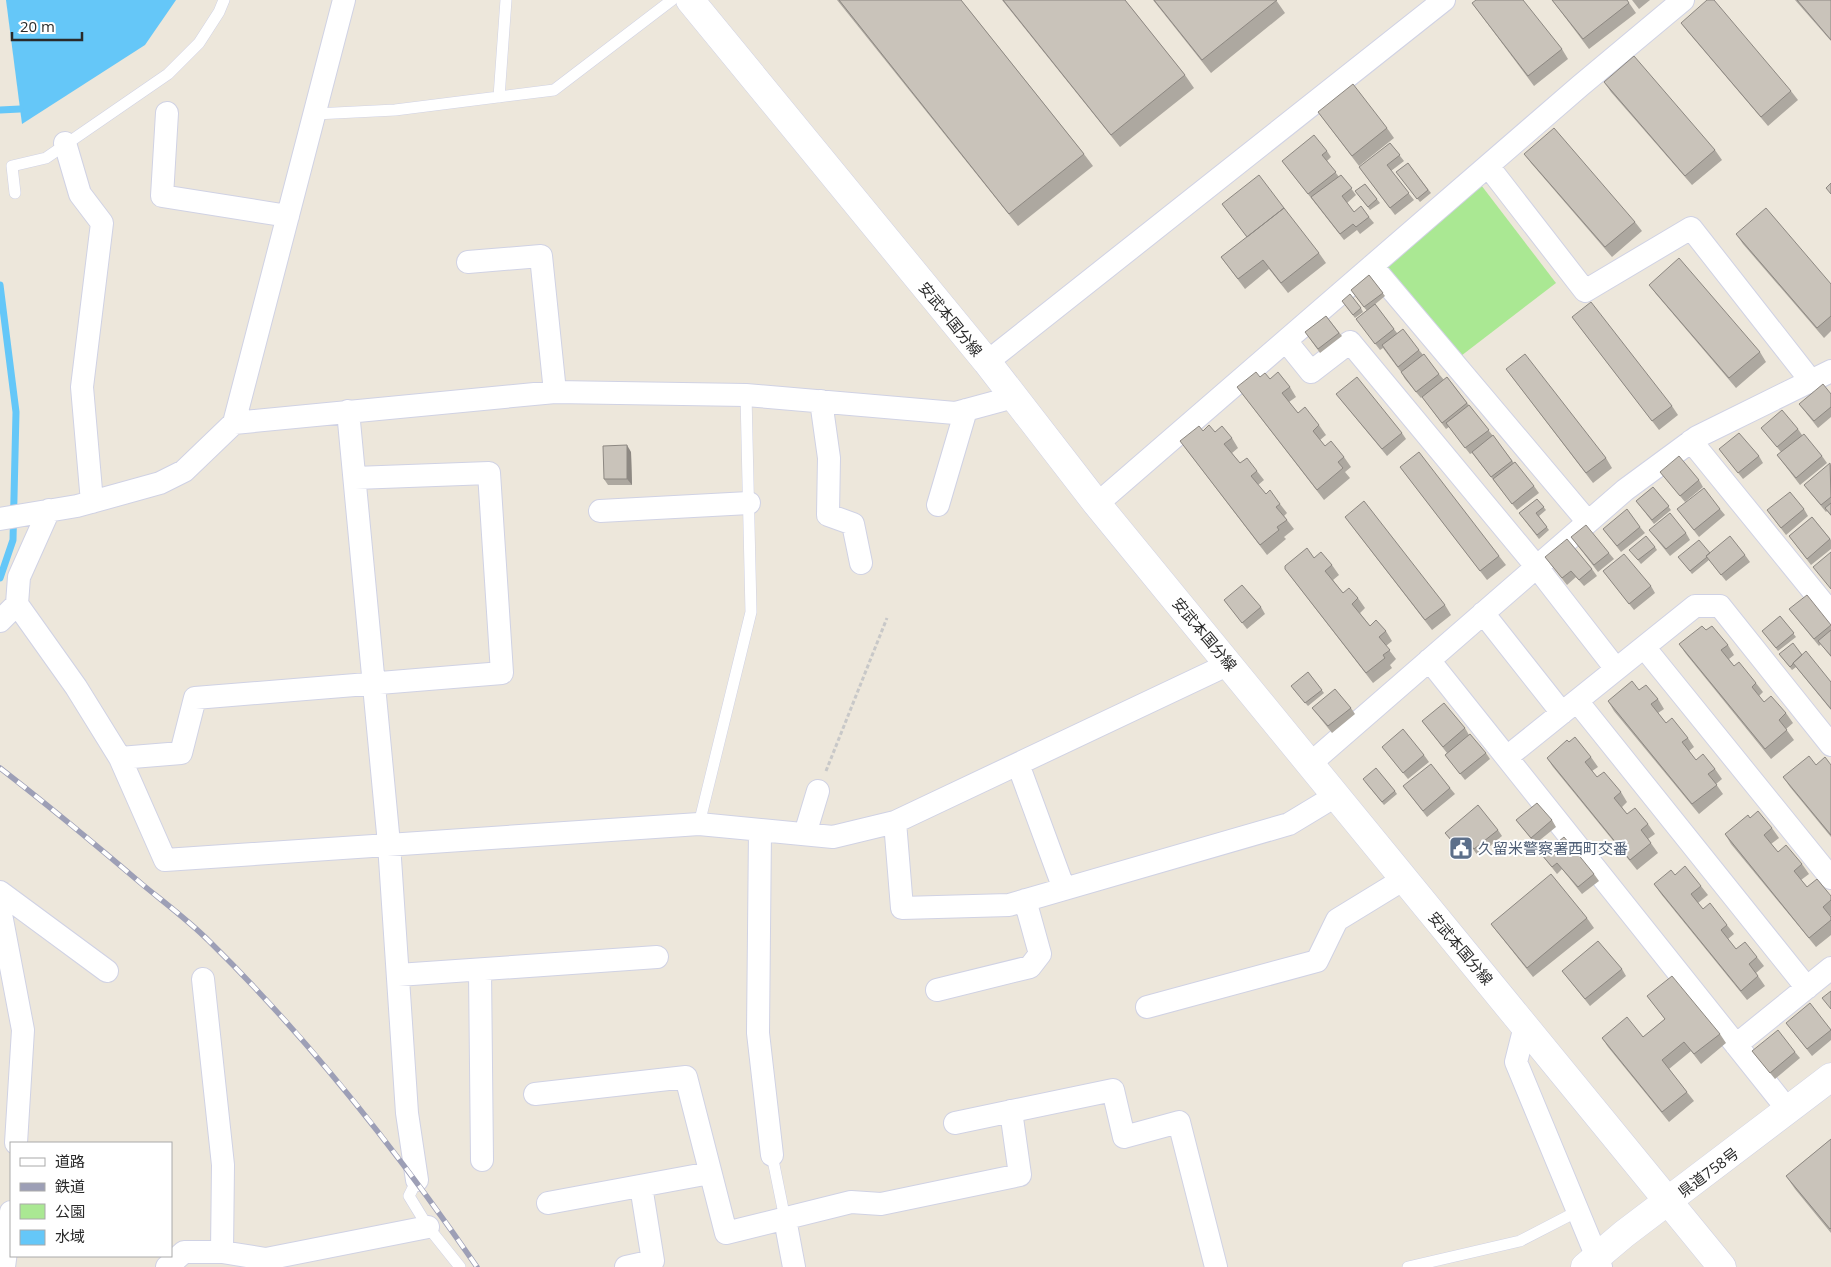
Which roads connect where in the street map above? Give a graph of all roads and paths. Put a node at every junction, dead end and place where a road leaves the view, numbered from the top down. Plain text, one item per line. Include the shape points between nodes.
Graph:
1 (224, 0) edge
2 (344, 0) edge
3 (506, 0) edge
4 (672, 0) edge
5 (690, 0) edge
6 (1444, 0) edge
7 (1683, 0) edge
8 (499, 97) junction
9 (167, 113) dead end
10 (315, 114) junction
11 (65, 143) junction
12 (1488, 166) junction
13 (15, 193) dead end
14 (288, 216) junction
15 (468, 262) dead end
16 (1372, 266) junction
17 (1286, 340) junction
18 (987, 362) junction
19 (1826, 374) edge
20 (555, 392) junction
21 (746, 395) junction
22 (1014, 397) junction
23 (821, 401) junction
24 (966, 410) junction
25 (348, 411) junction
26 (234, 423) junction
27 (1691, 441) junction
28 (355, 478) junction
29 (92, 502) junction
30 (749, 503) junction
31 (1098, 504) junction
32 (938, 505) dead end
33 (49, 510) junction
34 (600, 511) dead end
35 (0, 519) edge
36 (1588, 522) junction
37 (861, 563) dead end
38 (1536, 566) junction
39 (16, 604) junction
40 (1483, 613) junction
41 (1831, 613) edge
42 (888, 618) dead end
43 (0, 621) edge
44 (1644, 647) junction
45 (1429, 660) junction
46 (1230, 664) junction
47 (1616, 669) junction
48 (374, 682) junction
49 (1569, 707) junction
50 (1831, 745) edge
51 (1507, 757) junction
52 (120, 758) junction
53 (1311, 763) junction
54 (1018, 764) junction
55 (818, 791) joint
56 (1337, 795) junction
57 (895, 822) junction
58 (700, 824) junction
59 (760, 830) junction
60 (805, 834) junction
61 (389, 844) junction
62 (1404, 878) junction
63 (1831, 878) edge
64 (1064, 889) junction
65 (0, 892) edge
66 (1025, 900) junction
67 (0, 909) edge
68 (657, 957) dead end
69 (1831, 968) edge
70 (480, 970) junction
71 (107, 971) dead end
72 (398, 975) junction
73 (203, 979) dead end
74 (1806, 988) junction
75 (937, 990) dead end
76 (1147, 1007) dead end
77 (1525, 1026) junction
78 (1736, 1045) junction
79 (1831, 1077) edge
80 (535, 1094) dead end
81 (1788, 1110) junction
82 (1011, 1111) junction
83 (955, 1123) dead end
84 (16, 1142) edge
85 (772, 1155) joint
86 (482, 1160) dead end
87 (710, 1173) junction
88 (417, 1180) joint
89 (641, 1186) junction
90 (1669, 1201) junction
91 (548, 1203) dead end
92 (1578, 1211) junction
93 (785, 1219) junction
94 (10, 1220) edge
95 (428, 1227) junction
96 (222, 1252) junction
97 (1594, 1264) edge
98 (4, 1267) edge
99 (167, 1267) edge
100 (460, 1267) edge
101 (626, 1267) edge
102 (794, 1267) edge
103 (1216, 1267) edge
104 (1408, 1267) edge
105 (1722, 1267) edge

1 - 11 lane via 199,42 168,74
2 - 10 street
3 - 8 lane
4 - 8 lane via 554,90
5 - 18 main road, 安武本国分線
6 - 18 street
7 - 12 street
8 - 10 lane via 395,110
9 - 14 street via 162,196
10 - 14 street
11 - 13 lane via 46,158 12,166
11 - 29 street via 80,194 102,223 82,387
12 - 16 street
12 - 19 street via 1585,291 1691,228
14 - 26 street
15 - 20 street via 541,256
16 - 17 street
16 - 36 street
17 - 31 street
17 - 38 street via 1311,372 1350,342
18 - 22 main road, 安武本国分線
19 - 27 street
20 - 21 street
20 - 25 street
21 - 23 street
21 - 30 lane
22 - 24 street
22 - 31 main road, 安武本国分線
23 - 24 street via 955,413
23 - 37 street via 829,458 828,515 853,524
24 - 32 street
25 - 26 street
25 - 28 street
26 - 29 street via 184,471 160,484
27 - 36 street
27 - 41 street
28 - 48 street
28 - 48 street via 488,474 502,673
29 - 33 street
30 - 34 street
30 - 58 lane via 751,612
31 - 46 main road, 安武本国分線
33 - 35 street
33 - 39 street via 19,577
36 - 38 street
38 - 40 street
38 - 47 street
39 - 43 street
39 - 52 street via 76,686
40 - 45 street
40 - 49 street
42 - 55 path
44 - 47 street
44 - 50 street via 1695,606 1720,606
44 - 63 street
45 - 51 street
45 - 53 street
46 - 53 main road, 安武本国分線
46 - 54 street
47 - 49 street
48 - 52 street via 195,698 181,753
48 - 61 street
49 - 51 street
49 - 74 street
51 - 78 street
52 - 61 street via 165,860
53 - 56 main road, 安武本国分線
54 - 57 street
54 - 64 street
55 - 60 street
56 - 62 main road, 安武本国分線
56 - 64 street via 1290,824
57 - 60 street via 832,837
57 - 66 street via 902,908 1009,905
58 - 59 street
58 - 61 street
59 - 60 street
59 - 85 street via 758,1033
61 - 72 street
62 - 76 street via 1337,920 1317,961
62 - 77 main road, 安武本国分線
64 - 66 street
65 - 71 street
66 - 75 street via 1040,954 1030,967
67 - 84 street via 23,1030
68 - 70 street
69 - 74 street
70 - 72 street
70 - 86 street
72 - 88 street via 407,1113
73 - 96 street via 223,1165
74 - 78 street
77 - 90 main road, 安武本国分線
77 - 92 street via 1516,1062
78 - 81 street
79 - 81 main road, 県道758号
80 - 87 street via 686,1077
81 - 90 main road, 県道758号
82 - 83 street
82 - 93 street via 1020,1175 881,1204 851,1202
82 - 103 street via 1113,1090 1124,1137 1179,1122
85 - 93 lane
87 - 89 street
87 - 93 street via 726,1234
88 - 95 lane via 409,1196
89 - 91 street
89 - 101 street via 653,1261
90 - 97 main road, 県道758号
90 - 105 main road, 安武本国分線
92 - 97 street
92 - 104 lane via 1520,1241
93 - 102 street
94 - 98 street
95 - 96 street via 266,1259
95 - 100 lane
96 - 99 street via 184,1252

